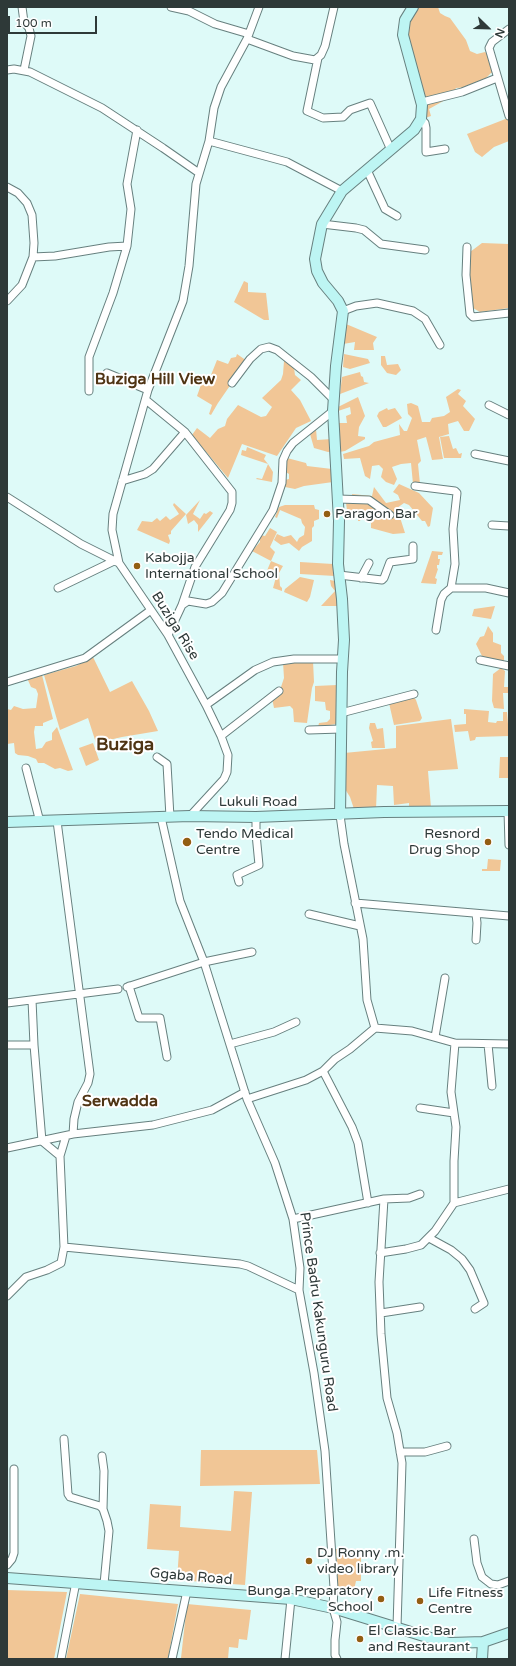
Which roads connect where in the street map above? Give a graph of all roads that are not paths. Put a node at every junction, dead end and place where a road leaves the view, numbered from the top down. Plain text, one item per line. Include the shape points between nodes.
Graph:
1 (22, 7) edge
2 (171, 7) edge
3 (259, 7) edge
4 (334, 7) edge
5 (414, 7) edge
6 (509, 28) edge
7 (248, 36) junction
8 (318, 58) junction
9 (7, 70) edge
10 (24, 70) junction
11 (497, 78) junction
12 (422, 102) junction
13 (509, 116) edge
14 (420, 119) junction
15 (137, 130) junction
16 (209, 141) junction
17 (445, 149) dead end
18 (390, 150) junction
19 (367, 170) junction
20 (199, 173) junction
21 (7, 187) edge
22 (342, 191) junction
23 (397, 216) dead end
24 (322, 224) junction
25 (127, 246) junction
26 (467, 247) dead end
27 (425, 250) dead end
28 (33, 257) junction
29 (7, 301) edge
30 (343, 311) junction
31 (509, 313) edge
32 (440, 345) dead end
33 (107, 373) dead end
34 (232, 383) dead end
35 (148, 390) junction
36 (89, 391) dead end
37 (146, 400) junction
38 (334, 400) junction
39 (489, 405) dead end
40 (333, 411) junction
41 (509, 415) edge
42 (185, 432) junction
43 (475, 454) dead end
44 (509, 461) edge
45 (122, 481) junction
46 (415, 486) dead end
47 (7, 497) edge
48 (338, 499) junction
49 (390, 515) dead end
50 (492, 525) dead end
51 (509, 526) edge
52 (413, 546) dead end
53 (116, 562) junction
54 (369, 563) dead end
55 (339, 575) junction
56 (361, 578) junction
57 (58, 588) dead end
58 (451, 588) junction
59 (509, 593) edge
60 (182, 605) junction
61 (151, 610) junction
62 (436, 630) dead end
63 (168, 635) junction
64 (343, 659) junction
65 (480, 660) dead end
66 (509, 666) edge
67 (7, 682) edge
68 (279, 690) dead end
69 (414, 694) dead end
70 (206, 705) junction
71 (341, 713) junction
72 (341, 729) junction
73 (310, 730) dead end
74 (221, 736) junction
75 (157, 757) dead end
76 (26, 768) dead end
77 (509, 811) edge
78 (340, 815) junction
79 (190, 816) junction
80 (165, 817) junction
81 (256, 817) junction
82 (56, 821) junction
83 (7, 822) edge
84 (40, 822) junction
85 (509, 846) edge
86 (239, 882) dead end
87 (355, 903) junction
88 (309, 914) dead end
89 (476, 914) junction
90 (509, 916) edge
91 (360, 926) junction
92 (476, 940) dead end
93 (252, 952) dead end
94 (204, 962) junction
95 (445, 978) dead end
96 (118, 989) dead end
97 (79, 994) junction
98 (32, 1000) junction
99 (7, 1003) edge
100 (296, 1022) dead end
101 (374, 1028) junction
102 (435, 1037) junction
103 (454, 1043) junction
104 (230, 1044) junction
105 (488, 1044) junction
106 (509, 1044) edge
107 (7, 1045) edge
108 (34, 1045) junction
109 (167, 1056) dead end
110 (323, 1071) junction
111 (492, 1086) dead end
112 (246, 1095) junction
113 (420, 1108) dead end
114 (454, 1113) junction
115 (69, 1135) junction
116 (42, 1142) junction
117 (7, 1148) edge
118 (60, 1156) junction
119 (509, 1189) edge
120 (420, 1194) dead end
121 (384, 1199) junction
122 (368, 1203) junction
123 (454, 1203) junction
124 (294, 1219) junction
125 (429, 1238) junction
126 (64, 1246) junction
127 (380, 1253) junction
128 (299, 1290) junction
129 (7, 1296) edge
130 (420, 1307) dead end
131 (476, 1309) dead end
132 (381, 1313) junction
133 (64, 1439) dead end
134 (447, 1446) dead end
135 (400, 1452) junction
136 (102, 1456) dead end
137 (14, 1470) dead end
138 (103, 1509) junction
139 (474, 1539) dead end
140 (7, 1565) edge
141 (7, 1578) edge
142 (509, 1581) edge
143 (76, 1582) junction
144 (104, 1584) junction
145 (187, 1591) junction
146 (291, 1599) junction
147 (333, 1608) junction
148 (397, 1627) junction
149 (509, 1633) edge
150 (483, 1642) junction
151 (61, 1659) edge
152 (172, 1659) edge
153 (286, 1659) edge
154 (337, 1659) edge
155 (482, 1659) edge

1 - 10 street via 24,22 31,36
2 - 7 street via 189,11
3 - 7 street
4 - 8 street via 325,46
5 - 12 street via 405,20 403,35
6 - 11 street via 492,42 489,48
7 - 8 street via 306,59
7 - 16 street via 219,93
8 - 18 street via 307,111 323,118 343,117 350,110 370,103
9 - 10 street
10 - 15 street via 102,108
11 - 12 street via 462,92
11 - 13 street
12 - 14 street
14 - 17 street via 426,128 426,152
14 - 18 street via 414,130
15 - 20 street
15 - 25 street via 127,184 131,209
16 - 20 street
16 - 22 street via 287,162
18 - 19 street
19 - 22 street
19 - 23 street via 384,209
20 - 35 street via 183,301
21 - 28 street via 23,198 32,215
22 - 24 street
24 - 27 street via 364,230 381,244
24 - 30 street via 314,259 323,283
25 - 28 street
25 - 36 street via 89,357
26 - 31 street via 466,275 470,314 473,317
28 - 29 street via 22,285
30 - 32 street via 377,303 413,311 425,319
30 - 38 street
33 - 35 street
34 - 38 street via 250,359 262,349 269,347 277,350
35 - 37 street
37 - 42 street
37 - 45 street
38 - 40 street
39 - 41 street
40 - 48 street
40 - 60 street via 293,443 288,451 283,460 282,483 273,510 222,594 206,604 188,601
42 - 45 street via 153,469
42 - 60 street via 224,481 233,498 230,510 194,567
43 - 44 street
45 - 53 street via 113,514
46 - 58 street via 457,493 453,529 455,564
47 - 53 street, Buziga Rise
48 - 49 street via 369,500
48 - 55 street
50 - 51 street
52 - 56 street via 413,558 390,562 382,580
53 - 57 street
53 - 61 street, Buziga Rise
54 - 56 street
55 - 56 street
55 - 64 street
58 - 59 street via 486,588
58 - 62 street via 441,600
60 - 63 street
61 - 63 street, Buziga Rise
61 - 67 street via 85,658
63 - 70 street, Buziga Rise
64 - 70 street via 294,659 273,662 255,670
64 - 71 street
65 - 66 street
68 - 74 street
69 - 71 street
70 - 74 street, Buziga Rise
71 - 72 street
72 - 73 street
72 - 78 street
74 - 79 street, Buziga Rise via 228,755 224,780
75 - 80 street, Prince Badru Kakunguru Road via 167,764
76 - 84 street
77 - 78 street, Lukuli Road
77 - 85 street
78 - 81 street, Lukuli Road
78 - 87 street
79 - 80 street, Lukuli Road
79 - 81 street, Lukuli Road
80 - 82 street, Lukuli Road
80 - 94 street, Prince Badru Kakunguru Road via 180,901
81 - 86 street via 259,865 237,875
82 - 84 street, Lukuli Road
82 - 97 street
83 - 84 street, Lukuli Road
87 - 89 street
87 - 91 street
88 - 91 street
89 - 90 street
89 - 92 street
91 - 101 street via 367,1000
93 - 94 street
94 - 104 street, Prince Badru Kakunguru Road
94 - 109 street via 128,986 139,1018 160,1018
95 - 102 street
96 - 97 street
97 - 98 street
97 - 115 street via 90,1074 78,1102
98 - 99 street
98 - 108 street
100 - 104 street via 274,1032
101 - 102 street via 412,1031
101 - 110 street
102 - 103 street
103 - 105 street
103 - 114 street via 451,1092
104 - 112 street, Prince Badru Kakunguru Road
105 - 106 street
105 - 111 street
107 - 108 street
108 - 116 street
110 - 112 street via 306,1080
110 - 122 street via 358,1143
112 - 115 street via 212,1110 153,1125
112 - 124 street, Prince Badru Kakunguru Road via 275,1163
113 - 114 street
114 - 123 street
115 - 116 street
115 - 118 street
116 - 117 street
116 - 118 street
118 - 126 street
119 - 123 street
120 - 121 street via 409,1198
121 - 122 street
121 - 127 street
122 - 124 street
123 - 125 street
124 - 128 street, Prince Badru Kakunguru Road via 300,1268
125 - 127 street via 421,1245
125 - 131 street via 451,1250 470,1270 484,1303
126 - 128 street via 240,1264
126 - 129 street via 63,1260 59,1265 26,1277
127 - 132 street
128 - 147 street, Prince Badru Kakunguru Road via 325,1451 334,1574
130 - 132 street
132 - 135 street via 387,1398
133 - 138 street via 68,1494 70,1497 97,1504
134 - 135 street via 425,1452
135 - 148 street
136 - 138 street
137 - 140 street via 14,1553
138 - 144 street via 108,1531
139 - 142 street via 477,1563 482,1577 491,1584 498,1585
141 - 143 street, Ggaba Road
143 - 144 street, Ggaba Road
143 - 151 street
144 - 145 street, Ggaba Road
145 - 146 street, Ggaba Road
145 - 152 street
146 - 147 street, Ggaba Road
146 - 153 street
147 - 148 street, Ggaba Road
147 - 154 street, Prince Badru Kakunguru Road via 337,1622
148 - 150 street, Ggaba Road via 450,1643
149 - 150 street, Ggaba Road
150 - 155 street

